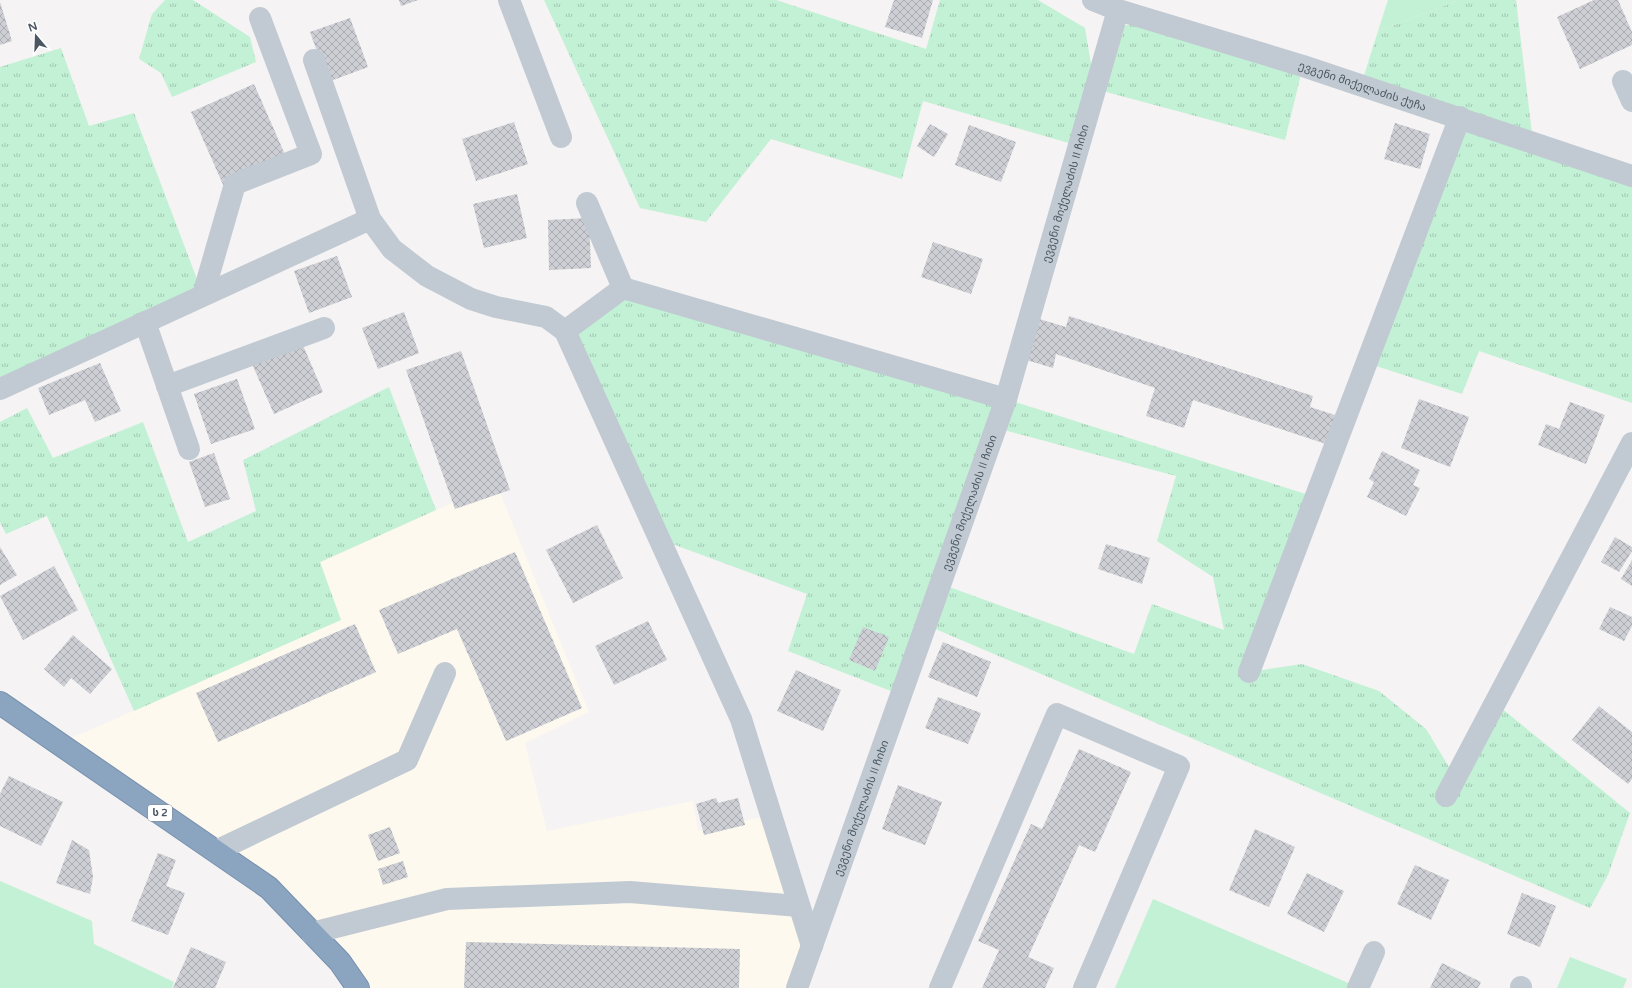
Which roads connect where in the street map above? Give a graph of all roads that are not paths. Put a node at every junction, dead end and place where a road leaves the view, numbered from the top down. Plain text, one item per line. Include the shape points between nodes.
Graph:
1 (509, 0) edge
2 (1093, 0) edge
3 (1118, 10) junction
4 (260, 18) dead end
5 (314, 60) dead end
6 (1623, 81) dead end
7 (1632, 101) edge
8 (1460, 117) junction
9 (561, 137) dead end
10 (1632, 176) edge
11 (587, 203) dead end
12 (370, 218) junction
13 (623, 288) junction
14 (203, 296) junction
15 (145, 322) junction
16 (324, 328) dead end
17 (565, 331) junction
18 (167, 386) junction
19 (0, 389) edge
20 (1006, 399) junction
21 (1632, 443) edge
22 (189, 449) dead end
23 (1249, 672) dead end
24 (446, 673) dead end
25 (0, 703) edge
26 (1446, 796) dead end
27 (216, 851) junction
28 (799, 906) junction
29 (312, 933) junction
30 (812, 946) junction
31 (1374, 952) dead end
32 (800, 987) edge
33 (358, 988) edge
34 (940, 988) edge
35 (1084, 988) edge
36 (1358, 988) edge

1 - 9 street
2 - 3 street, ევგენი მიქელაძის ქუჩა
3 - 8 street, ევგენი მიქელაძის ქუჩა
3 - 20 street, ევგენი მიქელაძის II ჩიხი
4 - 14 street via 311,154 235,184
5 - 12 street
6 - 7 street
8 - 10 street, ევგენი მიქელაძის ქუჩა
8 - 23 street
11 - 13 street
12 - 14 street
12 - 17 street via 392,249 427,276 471,299 546,317
13 - 17 street
13 - 20 street
14 - 15 street
15 - 18 street
15 - 19 street
16 - 18 street
17 - 28 street via 741,719
18 - 22 street
20 - 30 street, ევგენი მიქელაძის II ჩიხი
21 - 26 street
24 - 27 street via 407,760
25 - 27 highway, ს 2
27 - 29 highway, ს 2 via 269,888
28 - 29 street via 630,892 447,899
28 - 30 street
29 - 33 highway, ს 2 via 340,962
30 - 32 street, ევგენი მიქელაძის II ჩიხი
31 - 36 street
34 - 35 street via 1057,714 1179,766

